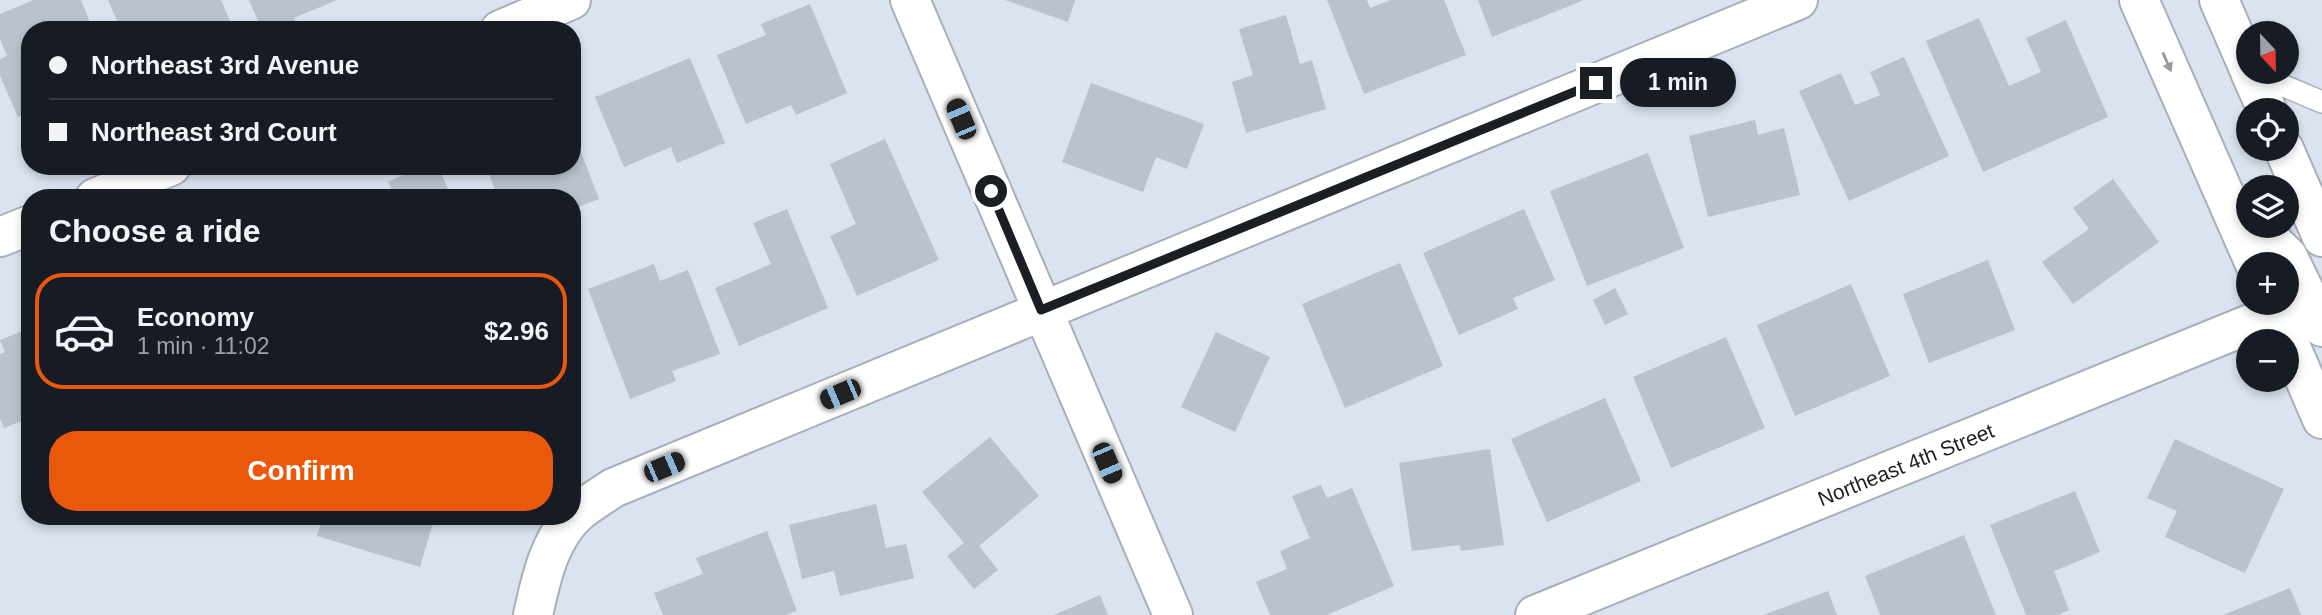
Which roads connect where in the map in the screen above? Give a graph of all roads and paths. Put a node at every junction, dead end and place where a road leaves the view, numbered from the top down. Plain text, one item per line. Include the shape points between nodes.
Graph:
1 (571, 0) edge
2 (910, 0) edge
3 (1798, 0) edge
4 (2139, 0) edge
5 (2218, 2) edge
6 (521, 21) edge
7 (2236, 41) edge
8 (2280, 84) edge
9 (2322, 102) edge
10 (2289, 161) edge
11 (150, 175) edge
12 (116, 189) edge
13 (2236, 204) edge
14 (21, 229) edge
15 (0, 237) edge
16 (2322, 237) edge
17 (2269, 238) edge
18 (1041, 310) junction
19 (2257, 315) edge
20 (2277, 315) edge
21 (2322, 327) edge
22 (2322, 419) edge
23 (581, 510) edge
24 (568, 525) edge
25 (533, 615) edge
26 (1173, 615) edge
27 (1535, 615) edge

1 - 6 street
2 - 18 street
3 - 18 street
4 -> 13 street
5 - 7 street
8 - 9 lane
10 - 16 street
11 - 12 street
14 - 15 street
17 - 21 street via 2288,257
18 - 23 street via 613,488
18 - 26 street
19 - 27 street, Northeast 4th Street
20 - 22 street
24 - 25 street via 554,544

